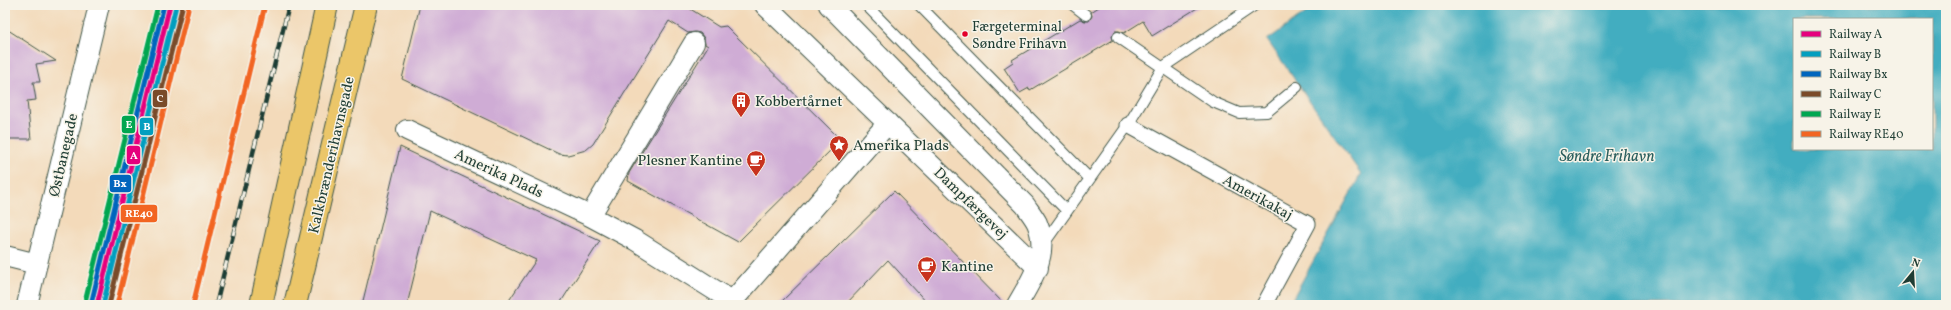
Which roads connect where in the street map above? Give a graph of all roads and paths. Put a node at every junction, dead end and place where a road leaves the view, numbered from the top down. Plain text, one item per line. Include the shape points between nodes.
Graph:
1 (99, 5) edge
2 (327, 5) edge
3 (366, 5) edge
4 (765, 5) edge
5 (828, 5) edge
6 (866, 5) edge
7 (919, 5) edge
8 (1073, 5) edge
9 (1255, 5) edge
10 (1086, 15) dead end
11 (1118, 37) dead end
12 (694, 43) dead end
13 (1163, 67) junction
14 (1297, 87) dead end
15 (888, 123) junction
16 (1128, 125) junction
17 (407, 130) dead end
18 (1090, 179) junction
19 (1067, 211) junction
20 (590, 216) junction
21 (1043, 246) junction
22 (5, 256) edge
23 (37, 264) junction
24 (1038, 268) junction
25 (730, 303) edge
26 (27, 305) edge
27 (261, 305) edge
28 (295, 305) edge
29 (1017, 305) edge
30 (1264, 305) edge

1 - 23 street, Østbanegade
2 - 27 main road
3 - 28 main road, Kalkbrænderihavnsgade
4 - 15 street, Dampfærgevej
5 - 21 street via 1025,205 1037,224
6 - 19 lane
7 - 18 lane
8 - 10 lane
9 - 13 lane
11 - 13 lane
12 - 20 street
13 - 14 lane via 1213,102 1239,113 1267,112
13 - 16 lane
15 - 24 street, Dampfærgevej
15 - 25 street, Amerika Plads
16 - 18 lane
16 - 30 street, Amerikakaj via 1308,224
17 - 20 street, Amerika Plads
18 - 19 lane
19 - 21 lane
20 - 25 street, Amerika Plads via 635,240
21 - 24 street
22 - 23 street
23 - 26 street, Østbanegade
24 - 29 street

